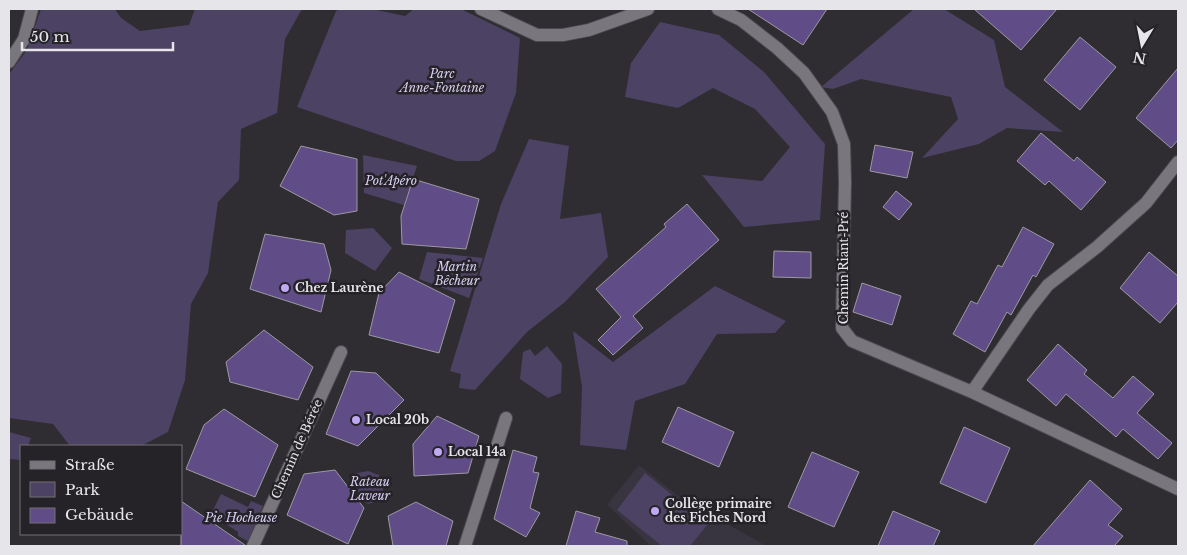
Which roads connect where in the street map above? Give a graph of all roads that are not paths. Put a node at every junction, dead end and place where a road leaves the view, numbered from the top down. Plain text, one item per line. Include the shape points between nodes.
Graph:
1 (32, 9) edge
2 (482, 9) edge
3 (648, 9) edge
4 (718, 9) edge
5 (9, 62) edge
6 (1178, 162) edge
7 (341, 352) dead end
8 (972, 392) junction
9 (506, 418) dead end
10 (1178, 489) edge
11 (253, 546) edge
12 (465, 546) edge

1 - 5 street via 24,39
2 - 3 street via 537,36 589,30
4 - 8 street, Chemin Riant-Pré via 740,20 777,48 804,73 832,112 844,144 842,328 852,341
6 - 8 street via 1146,203 1048,285
7 - 11 street, Chemin de Bérée
8 - 10 street, Chemin Riant-Pré
9 - 12 street

